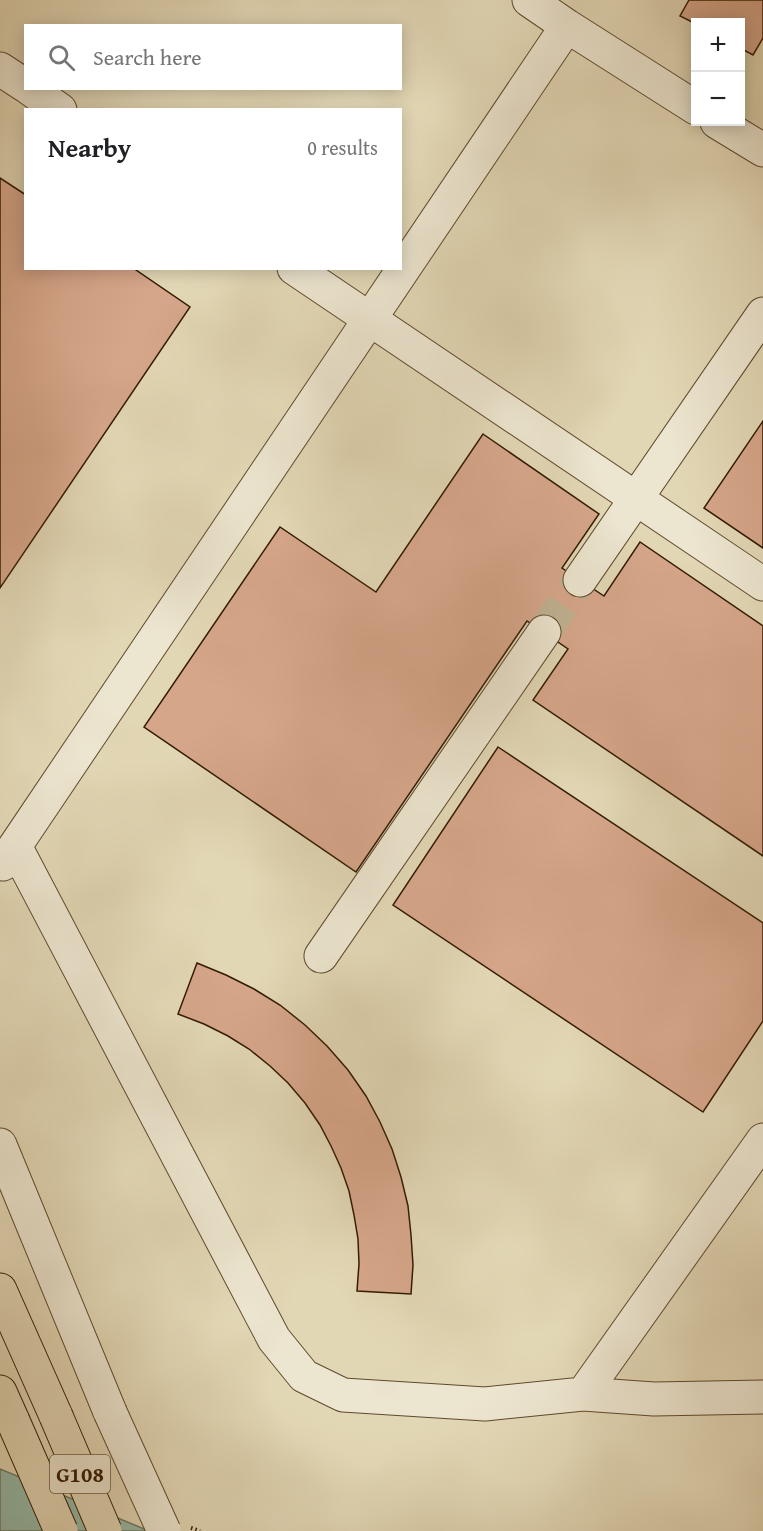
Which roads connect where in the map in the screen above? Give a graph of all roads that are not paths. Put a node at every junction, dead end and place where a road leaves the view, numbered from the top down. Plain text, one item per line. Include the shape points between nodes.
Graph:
1 (529, 0) edge
2 (567, 26) junction
3 (0, 69) edge
4 (24, 85) edge
5 (31, 90) edge
6 (691, 105) edge
7 (57, 108) edge
8 (724, 126) edge
9 (763, 150) edge
10 (297, 270) edge
11 (763, 314) edge
12 (370, 320) junction
13 (636, 499) junction
14 (580, 580) tunnel mouth
15 (763, 584) edge
16 (544, 632) tunnel mouth
17 (8, 857) edge
18 (321, 956) dead end
19 (763, 1140) edge
20 (0, 1145) edge
21 (0, 1290) edge
22 (0, 1392) edge
23 (583, 1394) junction
24 (763, 1397) edge
25 (61, 1531) edge
26 (105, 1531) edge
27 (164, 1531) edge

1 - 2 street
2 - 6 street
2 - 12 street
3 - 4 street
5 - 7 street
8 - 9 street
10 - 12 street
11 - 13 street
12 - 13 street
12 - 17 street
13 - 14 street
13 - 15 street
16 - 18 street
17 - 23 street via 274,1339 304,1376 343,1395 485,1404
19 - 23 street
20 - 27 street, bridge via 110,1412
21 - 26 highway, G108, bridge
22 - 25 highway, G108, bridge
23 - 24 street via 654,1399

